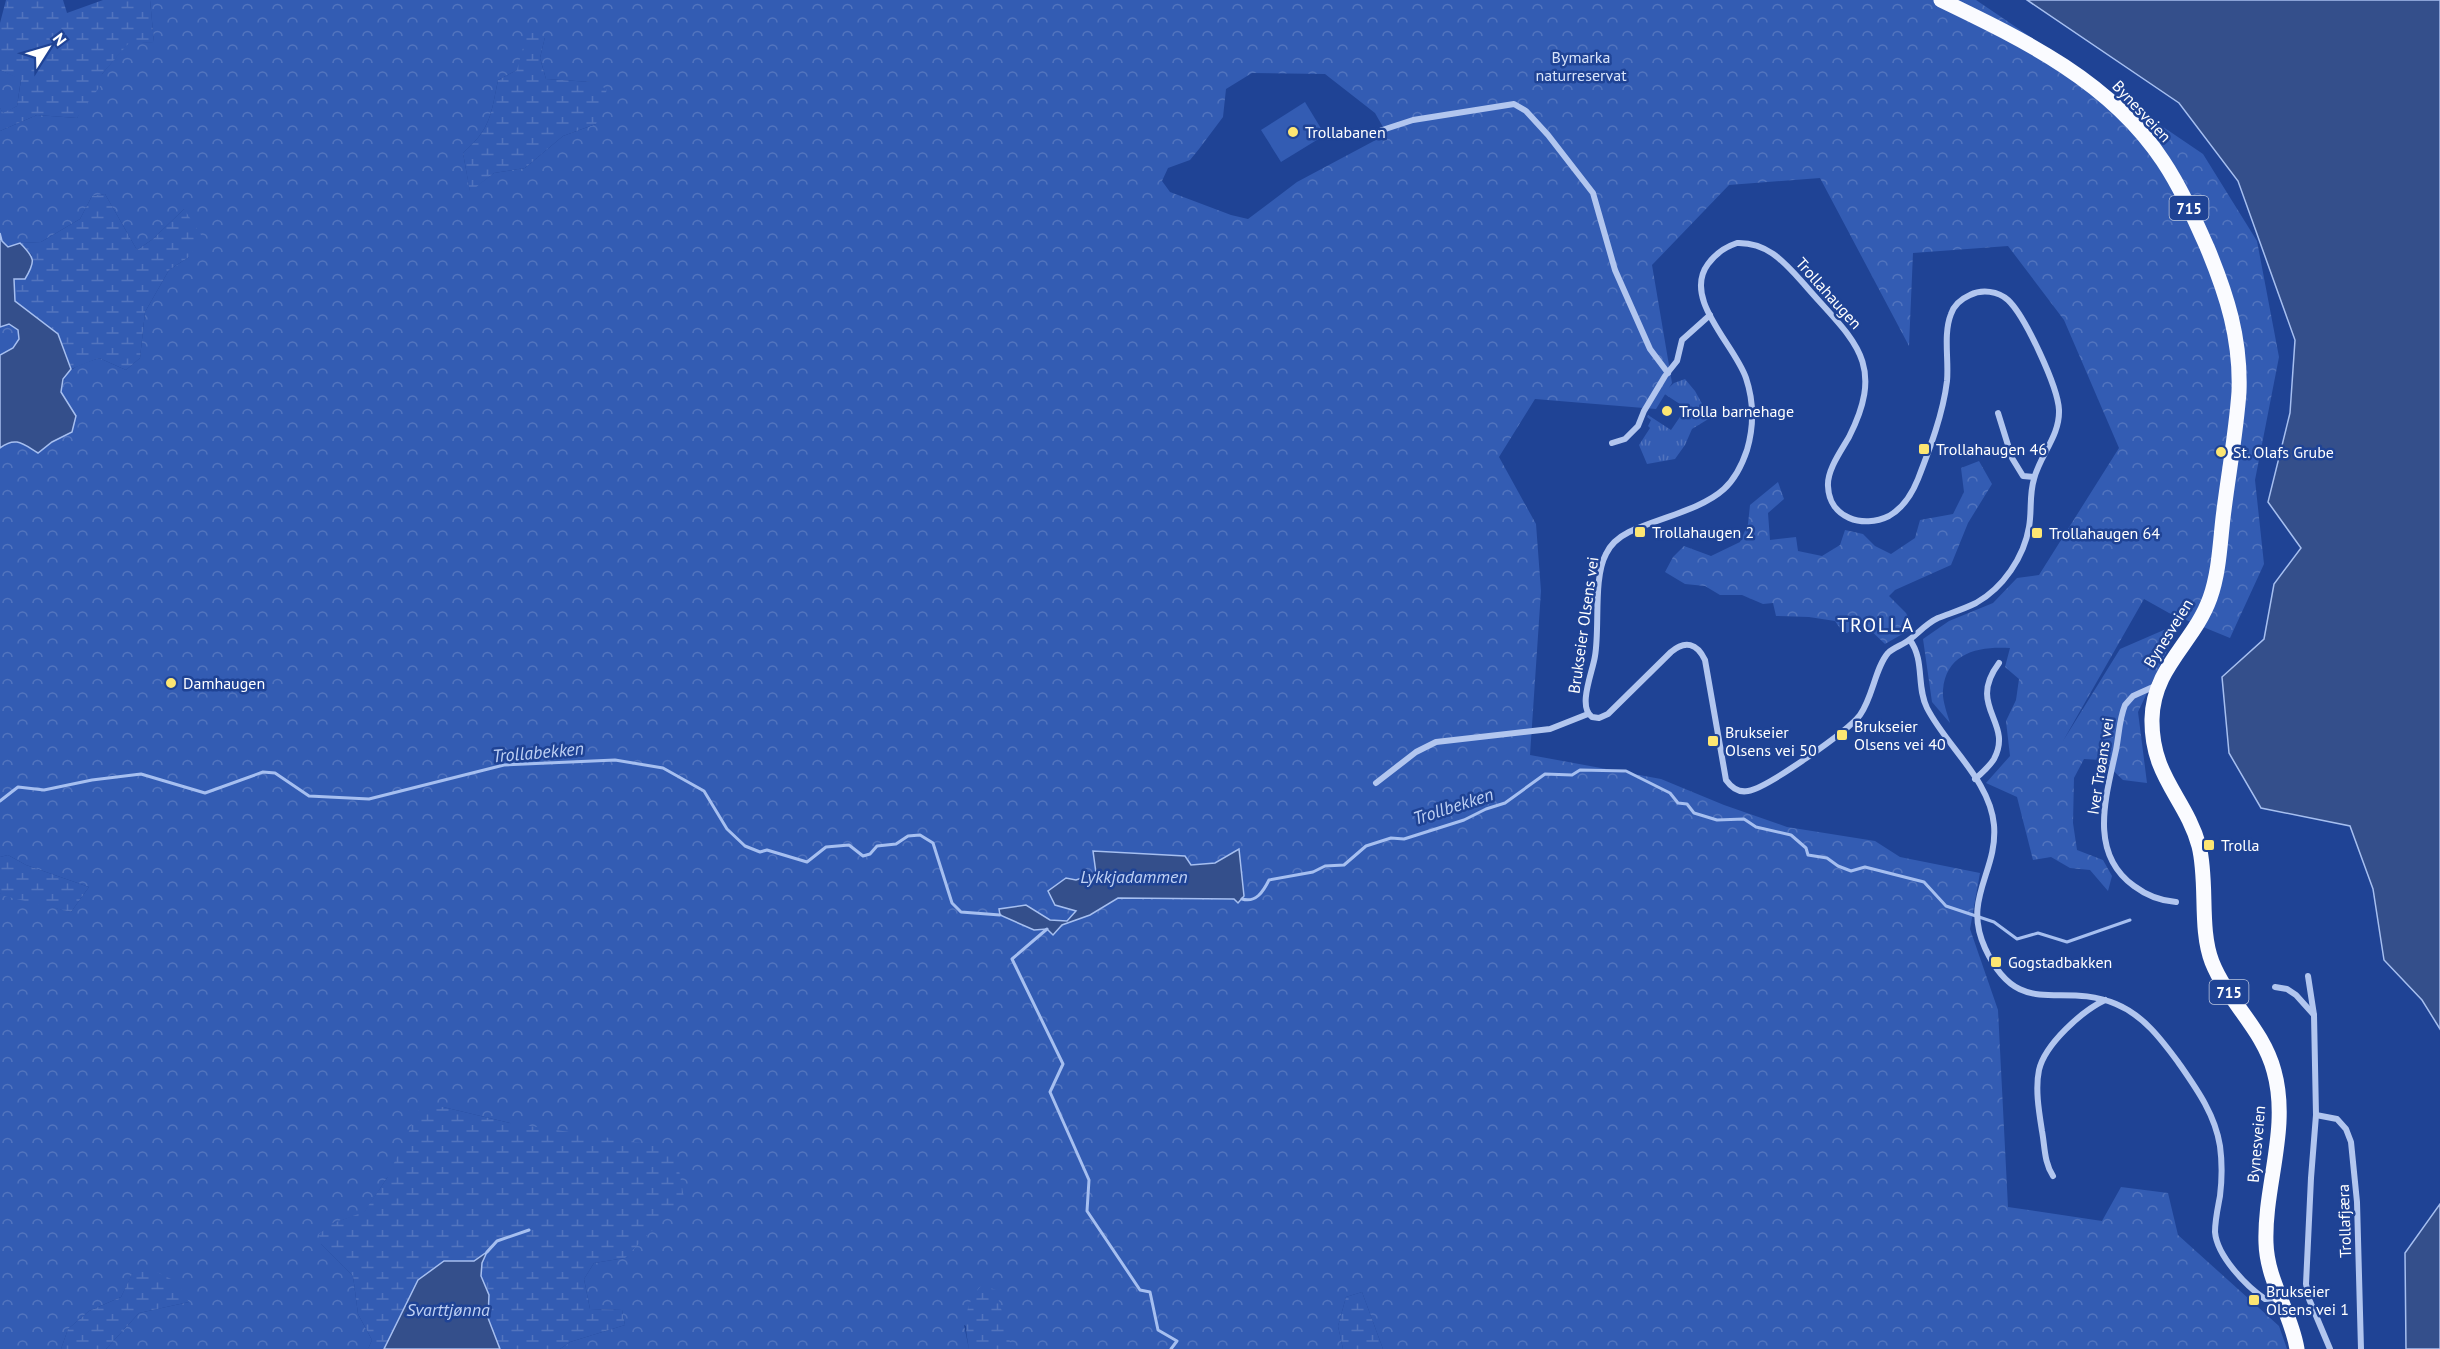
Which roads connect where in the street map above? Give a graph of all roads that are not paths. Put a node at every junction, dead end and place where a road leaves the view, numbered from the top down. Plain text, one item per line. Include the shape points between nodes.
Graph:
1 (1941, 0) edge
2 (1370, 134) dead end
3 (1710, 315) junction
4 (1668, 373) junction
5 (1998, 413) dead end
6 (1612, 443) dead end
7 (2034, 477) junction
8 (1614, 542) joint
9 (1910, 640) junction
10 (1999, 663) dead end
11 (2157, 688) junction
12 (1588, 714) junction
13 (1975, 779) junction
14 (1376, 783) dead end
15 (2176, 902) dead end
16 (2308, 976) dead end
17 (2275, 987) dead end
18 (2106, 1000) junction
19 (2314, 1015) junction
20 (2316, 1115) junction
21 (2053, 1176) dead end
22 (2279, 1298) junction
23 (2297, 1349) edge
24 (2330, 1349) edge
25 (2361, 1349) edge

1 - 11 main road, Bynesveien / 715 via 2049,56 2096,88 2125,114 2171,173 2228,300 2239,351 2239,392 2216,577 2204,613
2 - 4 street via 1413,120 1514,104 1526,111 1593,193 1615,270 1650,349
3 - 4 street via 1684,337 1677,361
3 - 7 street, Trollahaugen via 1701,288 1706,266 1728,246 1752,244 1776,255 1845,329 1863,361 1866,392 1859,416 1827,481 1828,490 1833,507 1843,516 1871,521 1900,507 1919,477 1945,393 1952,310 1972,293 2000,294 2016,310 2053,380 2058,399 2058,427
3 - 8 street, Trollahaugen via 1742,369 1750,395 1751,431 1742,465 1725,489 1707,501 1640,526
4 - 6 street via 1638,426 1625,439
5 - 7 street via 2015,465 2022,476
7 - 9 street, Trollahaugen via 2026,540 2004,580 1979,601 1927,624
8 - 12 street, Brukseier Olsens vei via 1602,567 1595,657 1585,698
9 - 12 street, Brukseier Olsens vei via 1887,654 1866,706 1851,725 1782,773 1748,791 1734,789 1726,780 1705,660 1693,645 1681,645 1671,652 1608,714 1599,718
9 - 13 street via 1920,660 1927,708
10 - 13 street via 1987,680 1986,690 1999,733 1998,748 1994,759
11 - 15 street, Iver Trøans vei via 2129,699 2122,712 2108,785 2104,834 2109,859 2128,882 2151,896
11 - 22 main road, Bynesveien / 715 via 2152,715 2155,749 2199,848 2211,959 2225,987 2258,1032 2275,1072 2279,1119 2266,1233 2268,1262
12 - 14 street, Brukseier Olsens vei via 1550,729 1436,742 1416,752
13 - 18 street via 1991,807 1994,826 1992,851 1977,903 1980,933 1992,961 2015,988
16 - 19 street, Trollafjæra
17 - 19 street via 2296,995
18 - 21 street via 2066,1030 2047,1053 2039,1071 2043,1145
18 - 22 street via 2145,1023 2165,1044 2203,1099 2221,1153 2215,1230 2218,1244 2250,1287 2265,1299
19 - 20 street, Trollafjæra
20 - 24 street, Trollafjæra via 2306,1284
20 - 25 street, Trollafjæra via 2337,1119 2352,1142
22 - 23 main road, Bynesveien / 715

